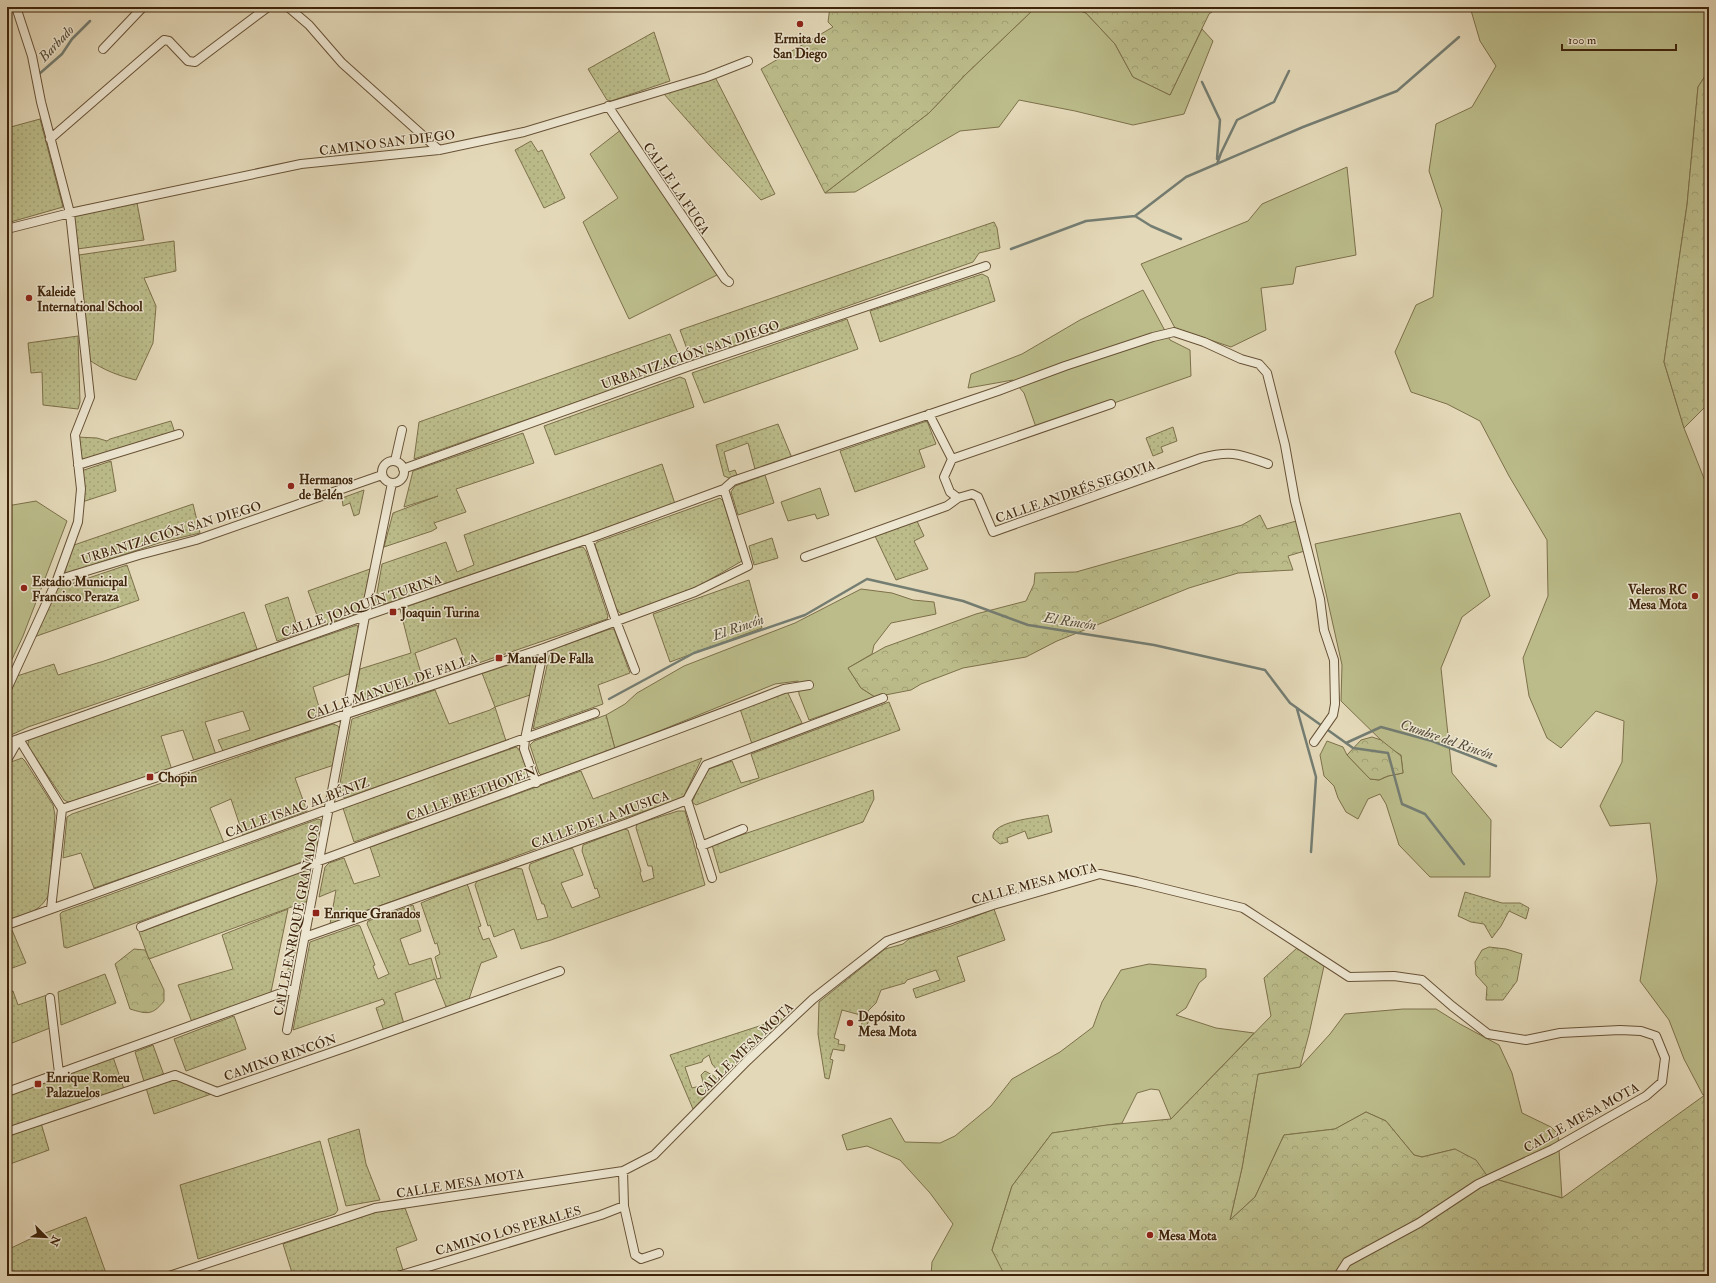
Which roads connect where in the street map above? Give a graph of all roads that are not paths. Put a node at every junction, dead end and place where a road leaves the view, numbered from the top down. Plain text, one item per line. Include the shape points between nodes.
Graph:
1 (16, 7) edge
2 (143, 7) edge
3 (268, 7) edge
4 (288, 7) edge
5 (102, 49) dead end
6 (748, 61) dead end
7 (608, 106) junction
8 (50, 139) junction
9 (440, 150) junction
10 (70, 213) junction
11 (7, 229) edge
12 (986, 266) dead end
13 (729, 282) dead end
14 (1111, 404) dead end
15 (929, 414) junction
16 (402, 430) dead end
17 (179, 434) dead end
18 (952, 459) junction
19 (395, 461) junction
20 (1268, 464) dead end
21 (78, 465) junction
22 (403, 469) junction
23 (382, 475) junction
24 (392, 483) junction
25 (724, 489) junction
26 (958, 498) junction
27 (588, 539) junction
28 (805, 557) dead end
29 (57, 580) junction
30 (365, 616) junction
31 (616, 621) junction
32 (544, 648) junction
33 (635, 670) dead end
34 (809, 685) dead end
35 (7, 689) edge
36 (883, 698) dead end
37 (595, 713) dead end
38 (347, 714) junction
39 (19, 739) junction
40 (525, 739) junction
41 (1314, 742) dead end
42 (7, 743) edge
43 (7, 760) edge
44 (536, 783) junction
45 (687, 800) junction
46 (329, 808) junction
47 (62, 809) junction
48 (743, 829) dead end
49 (701, 846) junction
50 (319, 860) junction
51 (712, 878) dead end
52 (51, 909) junction
53 (7, 925) edge
54 (141, 926) dead end
55 (305, 937) junction
56 (560, 970) dead end
57 (295, 988) junction
58 (50, 998) dead end
59 (287, 1030) dead end
60 (59, 1073) junction
61 (7, 1092) edge
62 (7, 1132) edge
63 (622, 1171) junction
64 (624, 1206) junction
65 (659, 1254) dead end
66 (169, 1276) edge
67 (398, 1276) edge
68 (1338, 1276) edge

1 - 8 street via 32,56
2 - 5 street
3 - 8 street via 195,62 188,62 169,41 164,40
4 - 9 street via 309,25 342,63
6 - 7 street, CAMINO SAN DIEGO via 707,77
7 - 9 street, CAMINO SAN DIEGO via 524,132
7 - 13 street, CALLE LA FUGA
8 - 10 street
9 - 10 street, CAMINO SAN DIEGO via 301,164
10 - 11 street, CAMINO SAN DIEGO
10 - 21 street via 90,397 75,435
12 - 22 street, URBANIZACIÓN SAN DIEGO via 687,367
14 - 18 street
15 - 18 street
15 - 25 street, CALLE JOAQUÍN TURINA via 733,482
15 - 41 street, CALLE JOAQUÍN TURINA via 1174,332 1259,364 1267,373 1320,599 1324,630 1334,660 1333,714
16 - 19 street
17 - 21 street
18 - 26 street via 944,477 950,492
19 - 22 street
19 - 23 street via 385,464
20 - 26 street, CALLE ANDRÉS SEGOVIA via 1237,454 1219,453 992,532 978,497 972,494
21 - 29 street via 81,489 78,522
22 - 24 street via 401,479
23 - 24 street via 385,480
23 - 29 street, URBANIZACIÓN SAN DIEGO via 196,540
24 - 30 street, CALLE ENRIQUE GRANADOS
25 - 27 street, CALLE JOAQUÍN TURINA
25 - 31 street, CALLE MANUEL DE FALLA via 748,566 695,592
26 - 28 street via 947,506
27 - 30 street, CALLE JOAQUÍN TURINA
27 - 31 street
29 - 35 street
30 - 38 street, CALLE ENRIQUE GRANADOS
30 - 39 street, CALLE JOAQUÍN TURINA
31 - 32 street, CALLE MANUEL DE FALLA
31 - 33 street
32 - 38 street, CALLE MANUEL DE FALLA
32 - 40 street
34 - 44 street, CALLE BEETHOVEN via 784,689
36 - 45 street, CALLE DE LA MUSICA via 706,765
37 - 40 street, CALLE ISAAC ALBÉNIZ
38 - 46 street, CALLE ENRIQUE GRANADOS
38 - 47 street, CALLE MANUEL DE FALLA
39 - 42 street, CALLE JOAQUÍN TURINA
39 - 43 street
39 - 47 street
40 - 44 street via 524,749
40 - 46 street, CALLE ISAAC ALBÉNIZ
44 - 50 street, CALLE BEETHOVEN
45 - 49 street
45 - 55 street, CALLE DE LA MUSICA
46 - 50 street, CALLE ENRIQUE GRANADOS
46 - 52 street, CALLE ISAAC ALBÉNIZ
47 - 52 street
48 - 49 street
49 - 51 street
50 - 54 street, CALLE BEETHOVEN
50 - 55 street, CALLE ENRIQUE GRANADOS
52 - 53 street, CALLE ISAAC ALBÉNIZ
55 - 57 street, CALLE ENRIQUE GRANADOS
56 - 62 street, CAMINO RINCÓN via 217,1092 175,1075
57 - 59 street, CALLE ENRIQUE GRANADOS
57 - 60 street
58 - 60 street
60 - 61 street
63 - 64 street
63 - 66 street, CALLE MESA MOTA via 375,1208
63 - 68 street, CALLE MESA MOTA via 654,1155 813,999 887,941 993,905 1100,874 1243,908 1349,977 1394,976 1422,980 1488,1034 1526,1040 1560,1033 1641,1030 1656,1036 1665,1058 1662,1082 1646,1096 1553,1149 1478,1184 1419,1223 1347,1262
64 - 65 street via 635,1255 641,1259
64 - 67 street, CAMINO LOS PERALES

